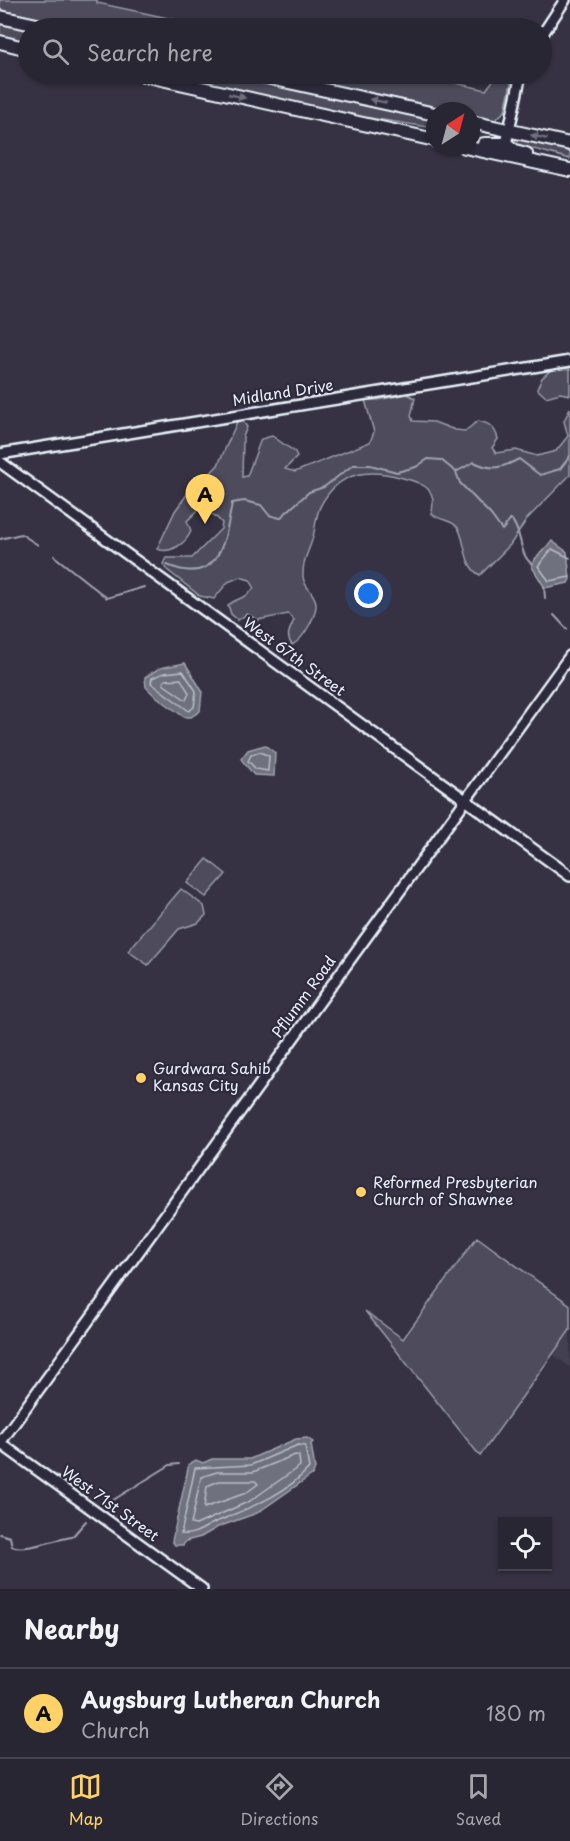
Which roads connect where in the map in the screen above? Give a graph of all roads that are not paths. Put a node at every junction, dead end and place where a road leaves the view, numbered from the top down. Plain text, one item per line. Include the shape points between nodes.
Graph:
1 (565, 0) edge
2 (0, 17) edge
3 (552, 20) edge
4 (18, 21) edge
5 (0, 42) edge
6 (18, 46) edge
7 (184, 84) edge
8 (298, 84) edge
9 (519, 84) edge
10 (426, 112) edge
11 (480, 124) edge
12 (508, 130) junction
13 (426, 137) edge
14 (480, 143) edge
15 (506, 144) junction
16 (570, 144) edge
17 (480, 150) edge
18 (570, 168) edge
19 (570, 361) edge
20 (0, 454) edge
21 (0, 462) edge
22 (570, 656) edge
23 (466, 800) junction
24 (570, 876) edge
25 (0, 1443) edge
26 (202, 1589) edge

1 - 3 street
2 - 4 highway
5 - 6 highway
7 -> 13 highway
10 -> 8 highway
9 - 12 street
11 - 12 highway
12 - 15 street
16 -> 12 highway
14 - 15 highway
15 - 18 highway via 515,151
17 - 18 highway
19 - 20 street, Midland Drive
21 - 23 street, West 67th Street
22 - 23 street, Pflumm Road
23 - 24 street, West 67th Street
23 - 25 street, Pflumm Road
25 - 26 street, West 71st Street

